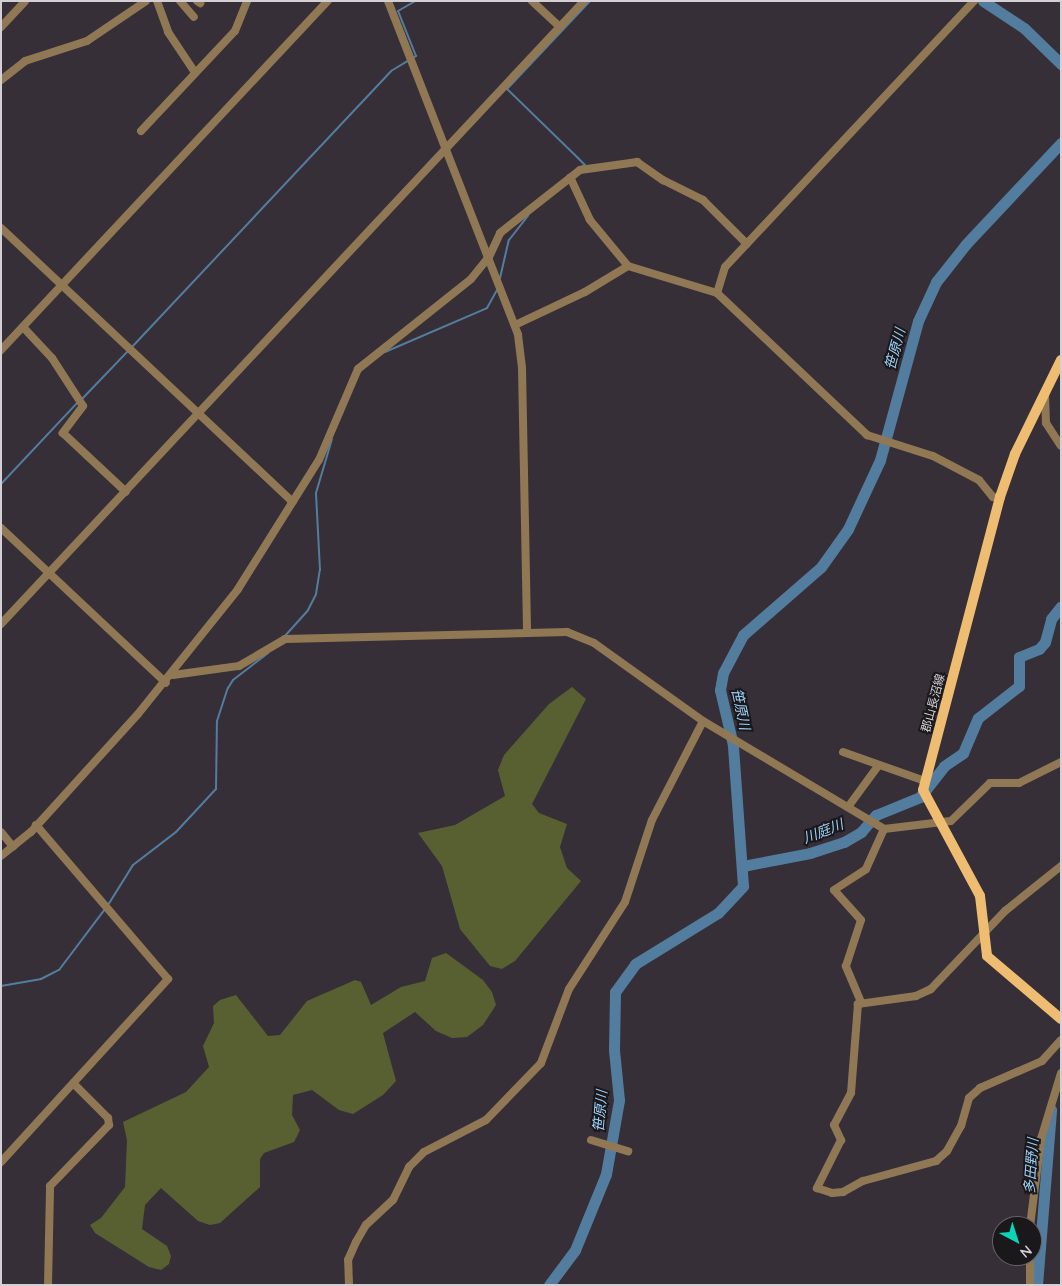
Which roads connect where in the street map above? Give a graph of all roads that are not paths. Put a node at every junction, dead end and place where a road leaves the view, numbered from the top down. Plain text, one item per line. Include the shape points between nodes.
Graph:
1 (25, 1) edge
2 (146, 1) edge
3 (157, 1) edge
4 (180, 1) edge
5 (247, 1) edge
6 (328, 1) edge
7 (388, 1) edge
8 (532, 1) edge
9 (584, 1) edge
10 (974, 2) edge
11 (194, 17) dead end
12 (1, 27) edge
13 (560, 27) junction
14 (194, 71) junction
15 (1, 80) edge
16 (141, 131) dead end
17 (447, 148) junction
18 (570, 177) junction
19 (1, 228) edge
20 (747, 244) junction
21 (489, 257) junction
22 (628, 266) junction
23 (61, 285) junction
24 (717, 294) junction
25 (515, 325) junction
26 (22, 327) junction
27 (1, 350) edge
28 (1061, 360) edge
29 (1045, 395) junction
30 (198, 413) junction
31 (1061, 446) edge
32 (126, 492) junction
33 (1000, 497) junction
34 (293, 502) junction
35 (1, 528) edge
36 (49, 573) junction
37 (1, 624) edge
38 (526, 631) junction
39 (173, 675) junction
40 (166, 683) junction
41 (702, 721) junction
42 (843, 752) dead end
43 (1061, 762) edge
44 (878, 766) junction
45 (925, 782) junction
46 (848, 807) junction
47 (939, 823) junction
48 (36, 826) junction
49 (881, 827) junction
50 (1, 832) edge
51 (13, 847) junction
52 (1, 856) edge
53 (1061, 866) edge
54 (983, 933) junction
55 (860, 1002) junction
56 (1061, 1020) edge
57 (1061, 1040) edge
58 (1061, 1073) edge
59 (73, 1083) junction
60 (591, 1140) dead end
61 (628, 1151) dead end
62 (1, 1162) edge
63 (1031, 1216) edge
64 (1030, 1266) edge
65 (48, 1285) edge
66 (348, 1285) edge
67 (1030, 1285) edge

1 - 12 street
2 - 15 street via 87,41 25,61
3 - 14 street via 173,43
4 - 11 street
5 - 14 street via 235,31
6 - 23 street
7 - 17 street
8 - 13 street
9 - 13 street
10 - 20 street
13 - 17 street
14 - 16 street
17 - 21 street
17 - 30 street
18 - 20 street via 588,167 641,163 662,180 703,200
18 - 21 street via 500,233
18 - 22 street via 590,220
19 - 23 street
20 - 24 street via 723,270
21 - 25 street
21 - 34 street via 471,279 358,369 325,449
22 - 24 street
22 - 25 street via 585,292
23 - 26 street
23 - 30 street
24 - 33 street via 867,436 898,444 973,476 993,497
25 - 38 street via 522,368
26 - 27 street
26 - 32 street via 52,358 83,406 63,433
28 - 29 main road, 郡山長沼線
29 - 31 street via 1046,423
29 - 33 main road, 郡山長沼線 via 1015,454
30 - 32 street
30 - 34 street
32 - 36 street
33 - 45 main road, 郡山長沼線
34 - 39 street via 260,557
35 - 36 street
36 - 37 street
36 - 40 street
38 - 39 street via 285,639 245,665
38 - 41 street via 567,632 594,643
39 - 40 street
40 - 48 street
41 - 46 street
41 - 66 street via 652,820 625,902 569,989 539,1066 486,1120 424,1152 409,1166 393,1200 366,1225 356,1242 348,1260
42 - 44 street
43 - 47 street via 1019,783 990,783 956,819
44 - 45 street
44 - 46 street
45 - 47 main road, 郡山長沼線 via 927,801
46 - 49 street
47 - 49 street
47 - 54 main road, 郡山長沼線 via 980,896
48 - 51 street
48 - 59 street via 168,977 165,985
49 - 55 street via 866,869 834,890 861,920 846,966
50 - 51 street
51 - 52 street
53 - 54 street
54 - 55 street via 924,993
54 - 56 main road, 郡山長沼線 via 987,956
55 - 57 street via 856,1007 857,1040 850,1093 834,1124 841,1140 818,1184 818,1188 828,1193 843,1192 863,1181 936,1161 947,1151 961,1126 969,1098 980,1088 1042,1061
58 - 63 street via 1041,1139
59 - 62 street
59 - 65 street via 108,1118 110,1125 50,1186
60 - 61 street
64 - 67 street

